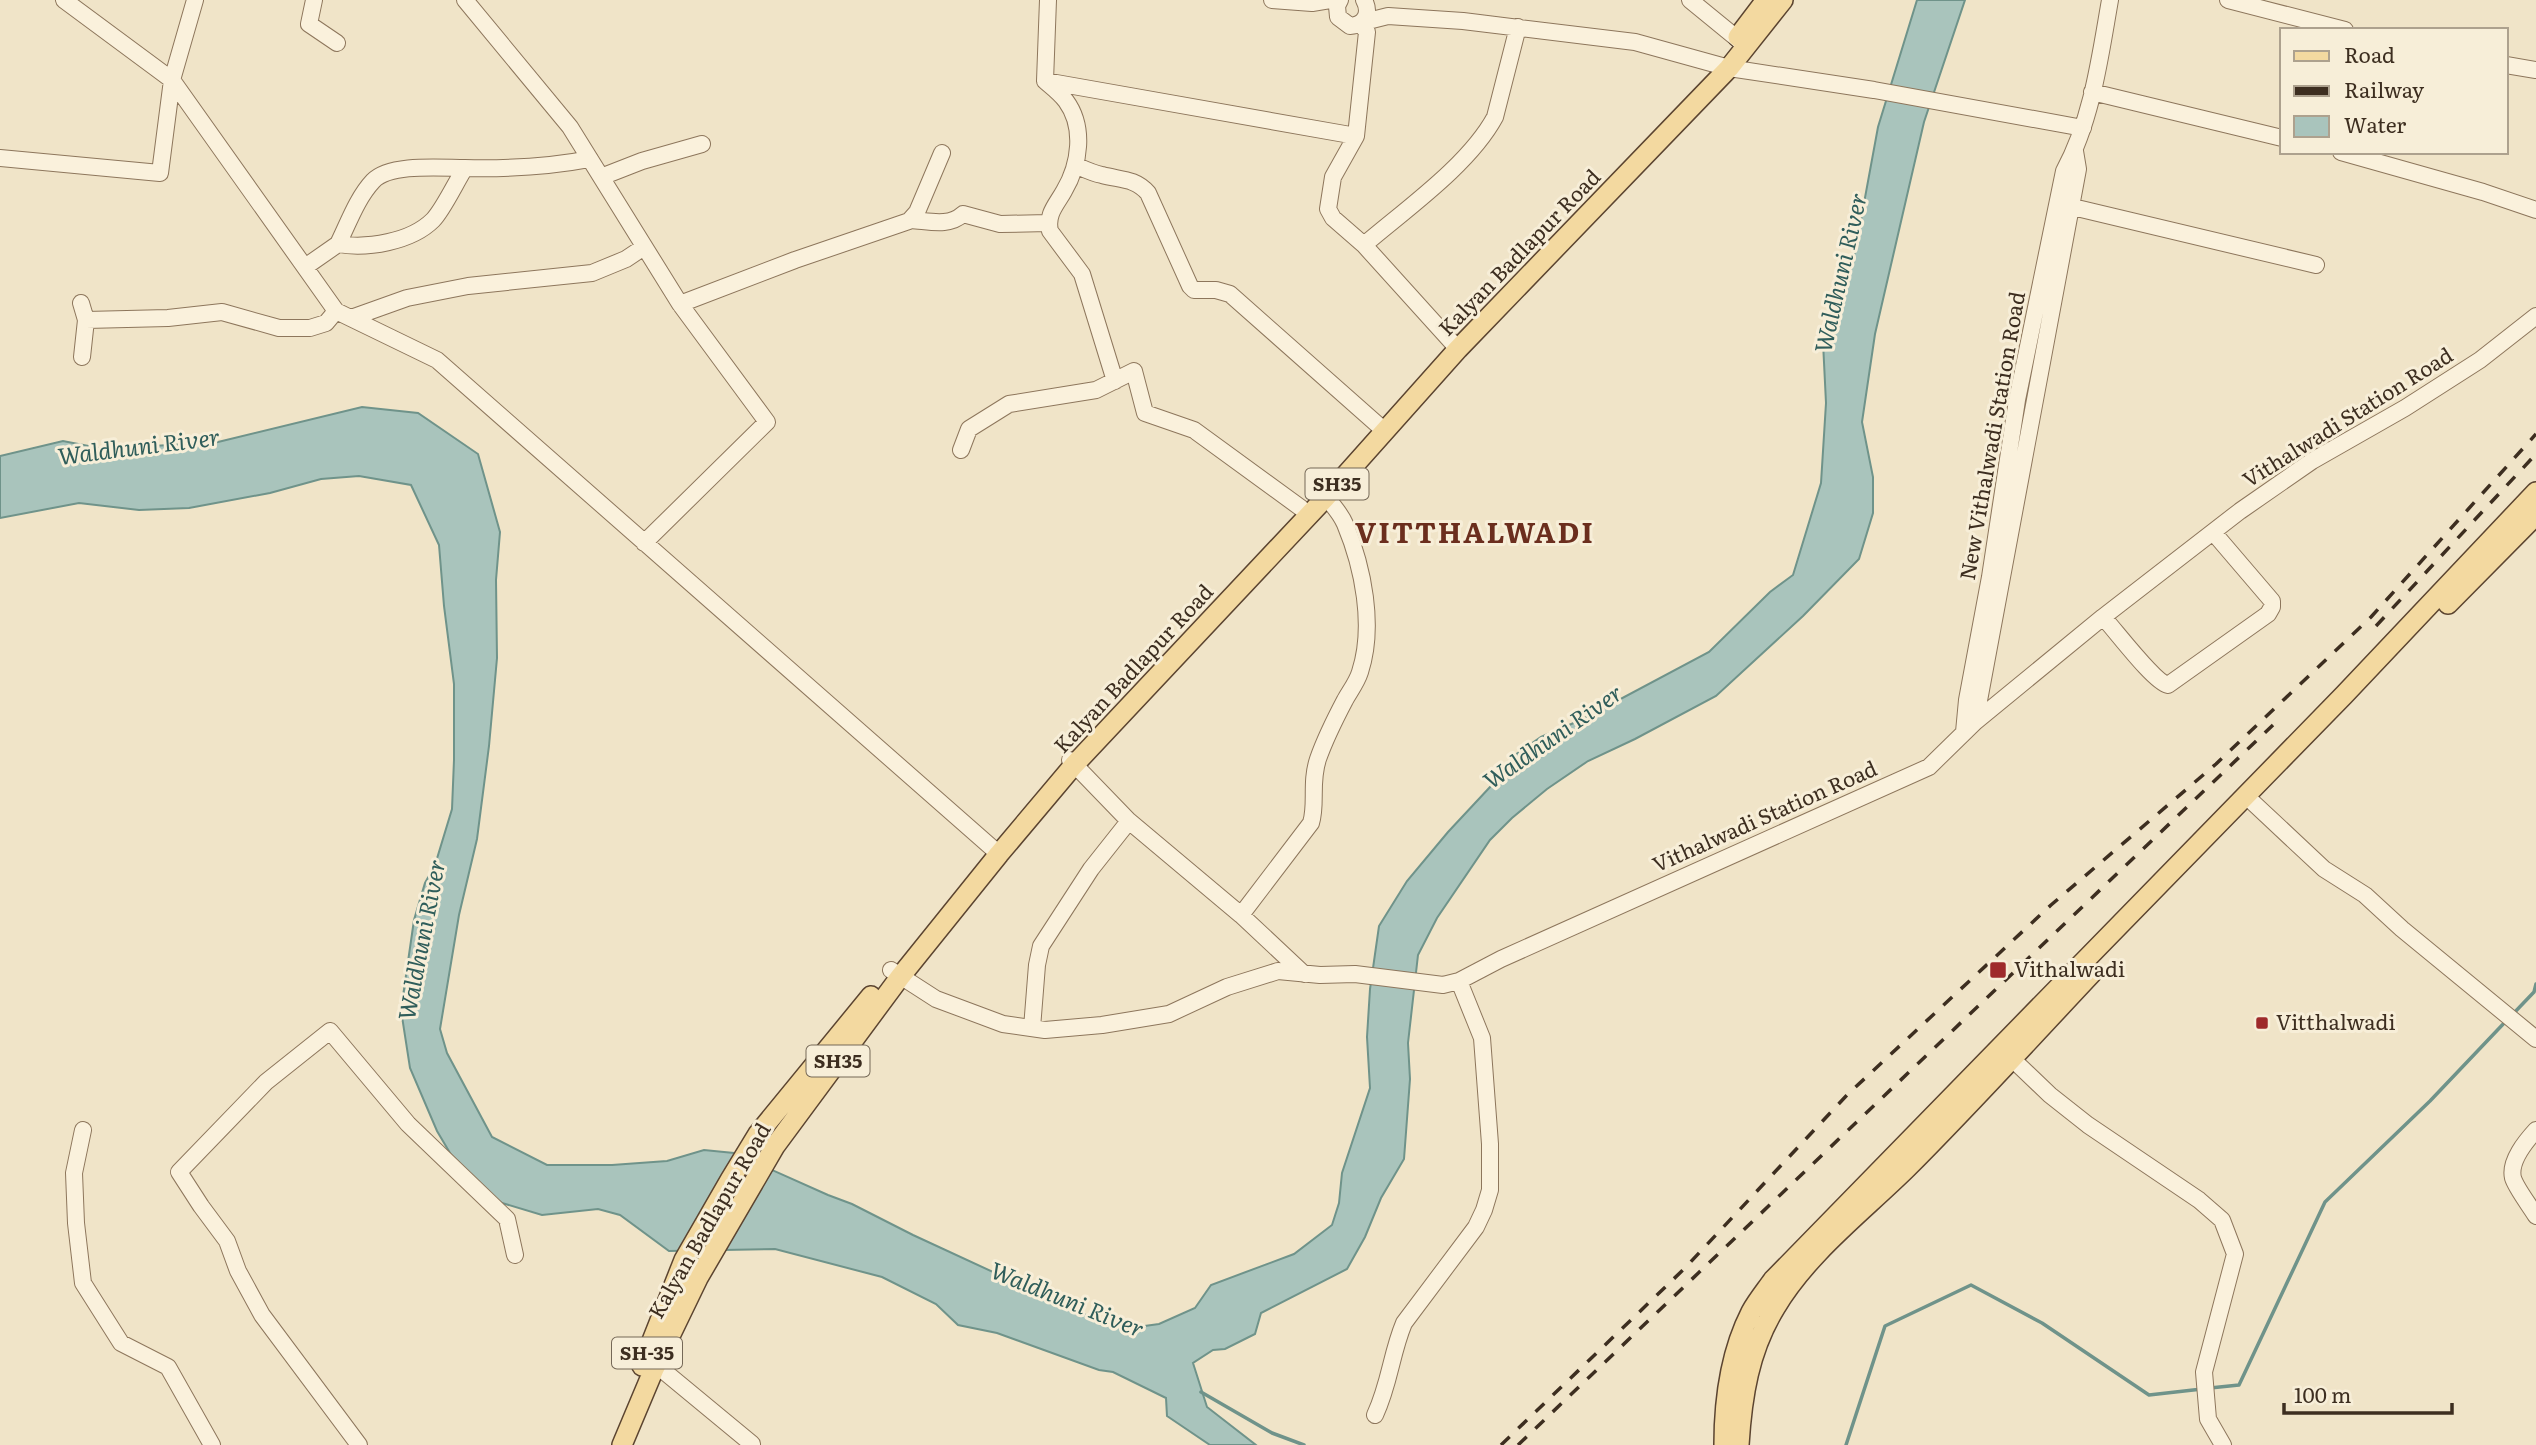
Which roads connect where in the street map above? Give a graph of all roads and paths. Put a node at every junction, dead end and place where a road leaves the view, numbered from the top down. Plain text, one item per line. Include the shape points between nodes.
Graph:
1 (64, 0) edge
2 (195, 0) edge
3 (314, 0) edge
4 (465, 0) edge
5 (1048, 0) edge
6 (1272, 0) edge
7 (1330, 0) edge
8 (1340, 0) edge
9 (1690, 0) edge
10 (1766, 0) edge
11 (1783, 0) edge
12 (2110, 0) edge
13 (2228, 0) edge
14 (1312, 3) junction
15 (1365, 3) edge
16 (1388, 16) junction
17 (1349, 22) junction
18 (1518, 27) junction
19 (2337, 28) edge
20 (1742, 42) junction
21 (337, 43) dead end
22 (2508, 65) edge
23 (1723, 66) junction
24 (2536, 70) edge
25 (172, 80) junction
26 (1045, 81) junction
27 (2092, 92) junction
28 (2084, 128) junction
29 (1356, 136) junction
30 (2280, 138) edge
31 (702, 144) dead end
32 (942, 153) dead end
33 (2348, 154) edge
34 (0, 158) edge
35 (590, 159) junction
36 (1075, 165) junction
37 (465, 168) junction
38 (601, 177) junction
39 (2064, 204) junction
40 (2536, 210) edge
41 (911, 220) junction
42 (1048, 223) junction
43 (338, 244) junction
44 (1364, 245) junction
45 (644, 247) junction
46 (2316, 265) dead end
47 (305, 267) junction
48 (82, 303) dead end
49 (680, 304) junction
50 (344, 314) junction
51 (2536, 316) edge
52 (86, 320) junction
53 (1455, 345) junction
54 (82, 357) dead end
55 (1115, 381) junction
56 (1378, 425) junction
57 (961, 450) dead end
58 (2536, 492) edge
59 (1322, 493) junction
60 (1301, 508) junction
61 (2536, 515) edge
62 (2213, 532) junction
63 (644, 543) junction
64 (2471, 571) junction
65 (2104, 617) junction
66 (1970, 727) junction
67 (1072, 763) junction
68 (2250, 800) junction
69 (1129, 821) junction
70 (994, 850) junction
71 (1241, 915) junction
72 (896, 974) junction
73 (1304, 974) junction
74 (1459, 981) junction
75 (1032, 1028) junction
76 (2531, 1035) edge
77 (2006, 1053) junction
78 (83, 1130) dead end
79 (2536, 1130) edge
80 (758, 1134) joint
81 (775, 1146) joint
82 (2536, 1216) edge
83 (515, 1255) dead end
84 (1786, 1277) junction
85 (651, 1361) junction
86 (1375, 1415) dead end
87 (752, 1444) edge
88 (212, 1445) edge
89 (359, 1445) edge
90 (609, 1445) edge
91 (622, 1445) edge
92 (1724, 1445) edge
93 (1739, 1445) edge
94 (2223, 1445) edge

1 - 25 street
2 - 25 street
3 - 21 street via 309,24
4 - 35 street via 570,127
5 - 26 street
6 - 14 street
7 - 14 street
8 - 17 street via 1337,6
9 - 20 street
10 - 20 main road, Kalyan Badlapur Road / SH35
11 - 20 main road, Kalyan Badlapur Road / SH35
12 - 27 street, New Vithalwadi Station Road
13 - 19 street
14 - 17 street
15 - 16 street
15 - 17 street via 1366,16
16 - 17 street
16 - 18 street
17 - 29 street via 1365,44
18 - 23 street via 1635,43
18 - 44 street via 1489,129 1460,162
20 - 23 main road, Kalyan Badlapur Road / SH35
22 - 24 street
23 - 28 street
23 - 53 main road, Kalyan Badlapur Road / SH35
25 - 34 street via 160,173
25 - 47 street
26 - 29 street
26 - 36 street via 1066,101 1073,116 1079,144
27 - 28 street, New Vithalwadi Station Road
27 - 30 street
28 - 39 street, New Vithalwadi Station Road via 2064,171
29 - 44 street via 1333,177 1328,209
31 - 38 street
32 - 41 street
33 - 40 street
35 - 37 street via 514,169
35 - 38 street
36 - 42 street
36 - 56 street via 1141,185 1190,286 1230,293
37 - 43 street via 433,220 411,234 389,243
37 - 43 street via 416,168 389,172 374,180
38 - 45 street
39 - 46 street
39 - 66 street, New Vithalwadi Station Road via 2039,331 2017,400 1967,700
41 - 42 street via 944,222 962,214 1000,224
41 - 49 street
42 - 55 street via 1082,274
43 - 47 street
44 - 53 street
45 - 49 street
45 - 50 street via 592,273 468,286
47 - 50 street
48 - 52 street
49 - 63 street via 767,422
50 - 52 street via 310,328 279,328 222,312
50 - 63 street via 437,360
51 - 62 street, Vithalwadi Station Road via 2480,360 2312,461
52 - 54 street
53 - 56 main road, Kalyan Badlapur Road / SH35
53 - 59 main road, Kalyan Badlapur Road / SH35
55 - 57 street via 1096,390 1009,404 969,429
55 - 60 street via 1135,371 1145,413 1194,430
56 - 59 main road, Kalyan Badlapur Road / SH35
58 - 64 main road
59 - 60 main road, Kalyan Badlapur Road / SH35
59 - 67 main road, Kalyan Badlapur Road / SH35
59 - 71 street via 1344,523 1362,579 1363,659 1313,773 1311,823
60 - 67 main road, Kalyan Badlapur Road / SH35
61 - 64 main road
62 - 65 street, Vithalwadi Station Road
62 - 65 street via 2272,601 2268,614 2168,685
63 - 70 street
64 - 68 main road
65 - 66 street, Vithalwadi Station Road
66 - 74 street, Vithalwadi Station Road via 1928,767
67 - 69 street
67 - 70 main road, Kalyan Badlapur Road / SH35
68 - 76 street via 2324,869 2365,895
68 - 77 main road
69 - 71 street
69 - 75 street via 1041,946
70 - 72 main road, Kalyan Badlapur Road / SH35
71 - 73 street
72 - 75 street, Vithalwadi Station Road via 936,999 1003,1024
72 - 80 main road, Kalyan Badlapur Road / SH35
72 - 81 main road, Kalyan Badlapur Road / SH35
73 - 74 street, Vithalwadi Station Road via 1355,974 1443,985
73 - 75 street, Vithalwadi Station Road via 1278,971 1227,987 1169,1014 1101,1026
74 - 86 street via 1482,1038 1490,1190 1476,1227 1404,1323
77 - 84 main road
77 - 94 street via 2088,1125 2222,1220 2235,1254 2204,1372 2208,1419
78 - 88 street via 74,1173 83,1283 121,1343 168,1367
79 - 82 street via 2519,1154 2513,1178
80 - 85 main road, Kalyan Badlapur Road / SH-35 via 684,1260
81 - 85 main road, Kalyan Badlapur Road / SH-35
83 - 89 street via 507,1219 408,1124 330,1031 267,1082 179,1171 228,1241 262,1315
84 - 92 main road via 1751,1312 1729,1385
84 - 93 main road via 1752,1358 1741,1406
85 - 87 street
85 - 90 main road, Kalyan Badlapur Road / SH-35
85 - 91 main road, Kalyan Badlapur Road / SH-35

